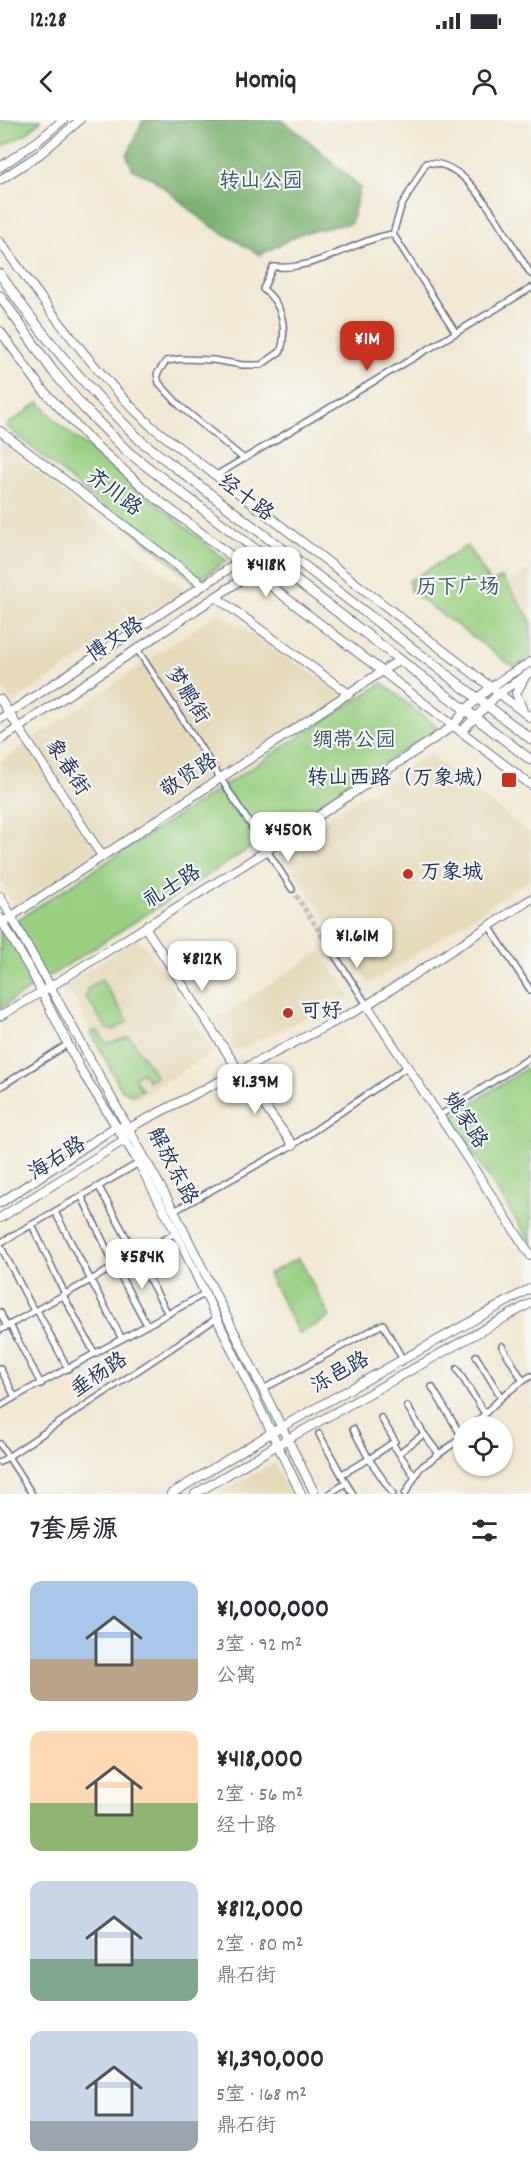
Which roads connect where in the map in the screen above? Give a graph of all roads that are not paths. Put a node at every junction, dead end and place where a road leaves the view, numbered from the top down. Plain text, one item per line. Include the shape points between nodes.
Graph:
1 (63, 120) edge
2 (80, 120) edge
3 (0, 167) edge
4 (0, 180) edge
5 (393, 234) junction
6 (0, 242) edge
7 (0, 274) edge
8 (531, 274) edge
9 (531, 288) edge
10 (0, 296) edge
11 (0, 331) edge
12 (456, 333) junction
13 (0, 431) edge
14 (244, 459) junction
15 (215, 476) junction
16 (239, 562) junction
17 (253, 572) junction
18 (203, 585) junction
19 (216, 597) junction
20 (137, 649) junction
21 (399, 660) junction
22 (531, 662) edge
23 (383, 671) junction
24 (529, 673) edge
25 (490, 686) junction
26 (349, 693) junction
27 (499, 693) junction
28 (476, 698) junction
29 (0, 699) edge
30 (487, 706) junction
31 (464, 710) junction
32 (524, 712) junction
33 (9, 713) junction
34 (475, 717) junction
35 (531, 717) edge
36 (0, 719) edge
37 (453, 726) junction
38 (18, 728) junction
39 (461, 732) junction
40 (531, 739) edge
41 (0, 740) edge
42 (531, 760) edge
43 (219, 779) junction
44 (531, 785) edge
45 (266, 851) junction
46 (102, 856) junction
47 (292, 889) tunnel mouth
48 (0, 896) edge
49 (531, 899) edge
50 (11, 916) junction
51 (1, 921) edge
52 (489, 926) junction
53 (145, 927) junction
54 (328, 945) tunnel mouth
55 (45, 989) junction
56 (531, 991) edge
57 (367, 1005) junction
58 (0, 1016) edge
59 (68, 1044) junction
60 (531, 1057) edge
61 (407, 1067) junction
62 (239, 1071) junction
63 (0, 1087) edge
64 (439, 1116) junction
65 (115, 1127) junction
66 (129, 1128) junction
67 (123, 1140) junction
68 (292, 1145) junction
69 (139, 1163) junction
70 (99, 1187) junction
71 (82, 1197) junction
72 (0, 1203) edge
73 (174, 1211) junction
74 (55, 1212) junction
75 (0, 1218) edge
76 (32, 1225) junction
77 (176, 1233) junction
78 (0, 1244) edge
79 (136, 1255) junction
80 (531, 1256) edge
81 (115, 1266) junction
82 (90, 1280) junction
83 (531, 1288) edge
84 (206, 1293) junction
85 (64, 1295) junction
86 (531, 1303) edge
87 (35, 1310) junction
88 (0, 1312) edge
89 (168, 1314) junction
90 (217, 1317) junction
91 (147, 1325) junction
92 (9, 1326) junction
93 (0, 1330) edge
94 (122, 1339) junction
95 (502, 1346) dead end
96 (94, 1354) junction
97 (476, 1356) dead end
98 (403, 1360) junction
99 (0, 1368) edge
100 (68, 1369) junction
101 (457, 1369) dead end
102 (531, 1376) edge
103 (523, 1381) junction
104 (41, 1384) junction
105 (432, 1387) dead end
106 (263, 1389) junction
107 (15, 1396) junction
108 (501, 1397) junction
109 (0, 1406) edge
110 (407, 1406) dead end
111 (485, 1414) joint
112 (381, 1418) dead end
113 (453, 1420) edge
114 (281, 1428) junction
115 (353, 1429) dead end
116 (271, 1433) junction
117 (319, 1434) dead end
118 (424, 1434) junction
119 (287, 1440) junction
120 (392, 1443) junction
121 (0, 1444) edge
122 (453, 1444) edge
123 (277, 1445) junction
124 (399, 1453) junction
125 (439, 1454) junction
126 (8, 1457) junction
127 (369, 1459) junction
128 (0, 1462) edge
129 (342, 1474) junction
130 (415, 1477) junction
131 (346, 1483) junction
132 (32, 1494) edge
133 (171, 1494) edge
134 (195, 1494) edge
135 (301, 1494) edge
136 (315, 1494) edge
137 (329, 1494) edge
138 (353, 1494) edge
139 (393, 1494) edge
140 (405, 1494) edge

1 - 3 main road
2 - 4 main road via 40,154
5 - 8 street via 401,207 426,163 438,162 463,177 479,196
5 - 12 street
5 - 14 street via 373,237 296,267 273,267 264,289 279,305 285,336 281,351 261,365 181,359 166,361 157,374 159,383 180,406
6 - 15 main road, 经十路 via 79,349 122,399
7 - 28 highway, 经十路 via 59,352 141,441
9 - 12 street
10 - 21 highway, 经十路 via 52,370 128,452
11 - 16 main road via 42,389 92,442 153,496
12 - 14 street
13 - 18 main road, 齐川路
14 - 15 street
15 - 25 main road, 经十路
16 - 17 main road
16 - 18 main road, 博文路
17 - 19 main road, 博文路
17 - 23 main road
18 - 33 main road, 博文路
19 - 20 main road, 博文路
19 - 26 main road
20 - 38 main road, 博文路
20 - 43 street, 梦鹏街
21 - 23 main road, 敬贤路
21 - 31 highway, 经十路
22 - 25 main road
23 - 26 main road, 敬贤路
23 - 37 main road
24 - 27 main road
24 - 32 main road via 516,693
25 - 27 main road, 经十路
25 - 28 main road
26 - 43 main road, 敬贤路
27 - 30 main road
27 - 32 main road
28 - 30 highway, 经十路
28 - 31 main road
29 - 33 main road, 象春街
30 - 34 main road
30 - 40 highway, 经十路
31 - 34 highway, 经十路
31 - 37 main road
32 - 35 main road
33 - 36 main road, 博文路
33 - 38 main road, 象春街
34 - 39 main road
34 - 42 highway, 经十路
37 - 39 main road
37 - 45 main road, 礼士路
38 - 41 main road, 博文路
38 - 46 main road, 象春街
39 - 44 main road
43 - 45 street, 梦鹏街
43 - 46 main road, 敬贤路
45 - 47 street, 梦鹏街
45 - 53 main road, 礼士路
46 - 50 main road, 敬贤路
48 - 50 main road, 解放东路
49 - 52 main road
50 - 51 main road, 敬贤路
50 - 55 main road, 解放东路
51 - 55 main road, 解放东路
52 - 56 street
52 - 57 main road
53 - 55 main road, 礼士路
53 - 62 main road
54 - 57 street
55 - 58 main road, 礼士路
55 - 59 main road, 解放东路
55 - 66 main road, 解放东路
57 - 61 main road, 姚家路
57 - 62 main road
59 - 63 street
59 - 65 main road, 解放东路
60 - 64 street
61 - 64 main road, 姚家路
61 - 68 street
62 - 66 main road
62 - 68 main road
64 - 80 main road, 姚家路
65 - 66 main road
65 - 67 main road, 解放东路
65 - 72 main road, 海右路
66 - 67 main road
66 - 73 main road, 解放东路
67 - 69 main road, 解放东路
67 - 75 main road, 海右路
68 - 73 street
69 - 70 street
69 - 77 main road, 解放东路
70 - 71 street
70 - 79 street
71 - 74 street
71 - 81 street
73 - 106 main road, 解放东路
74 - 76 street
74 - 82 street
76 - 78 street
76 - 85 street
77 - 79 street
77 - 84 main road, 解放东路
78 - 87 street
79 - 81 street
79 - 89 street
81 - 82 street
81 - 91 street
82 - 85 street
82 - 94 street
83 - 98 main road, 泺邑路
84 - 89 street
84 - 90 main road, 解放东路
85 - 87 street
85 - 96 street
86 - 119 main road, 泺邑路
87 - 92 street
87 - 100 street
88 - 92 street
89 - 91 street
90 - 116 main road, 解放东路
90 - 126 street, 垂杨路
91 - 94 street
92 - 93 street
92 - 104 street
94 - 96 street
95 - 103 street
96 - 100 street
97 - 108 street
98 - 106 street via 383,1324
98 - 114 main road, 泺邑路
99 - 107 street
100 - 104 street
101 - 111 street
102 - 103 street
103 - 108 street
104 - 107 street
105 - 113 street
106 - 114 main road, 解放东路
107 - 109 street
108 - 111 street
110 - 118 street
112 - 120 street via 395,1441
114 - 116 main road, 泺邑路
114 - 119 main road, 解放东路
115 - 127 street
116 - 123 main road, 解放东路
116 - 133 main road, 泺邑路
117 - 129 street
118 - 124 street
118 - 125 street
119 - 123 main road, 泺邑路
119 - 136 main road, 解放东路
120 - 124 street
120 - 127 street
121 - 126 street
122 - 125 street
123 - 134 main road, 泺邑路
123 - 135 main road, 解放东路
124 - 130 street
125 - 130 street via 420,1468
126 - 128 street, 垂杨路
126 - 132 street
127 - 129 street
127 - 139 street
129 - 131 street
130 - 140 street
131 - 137 street
131 - 138 street

